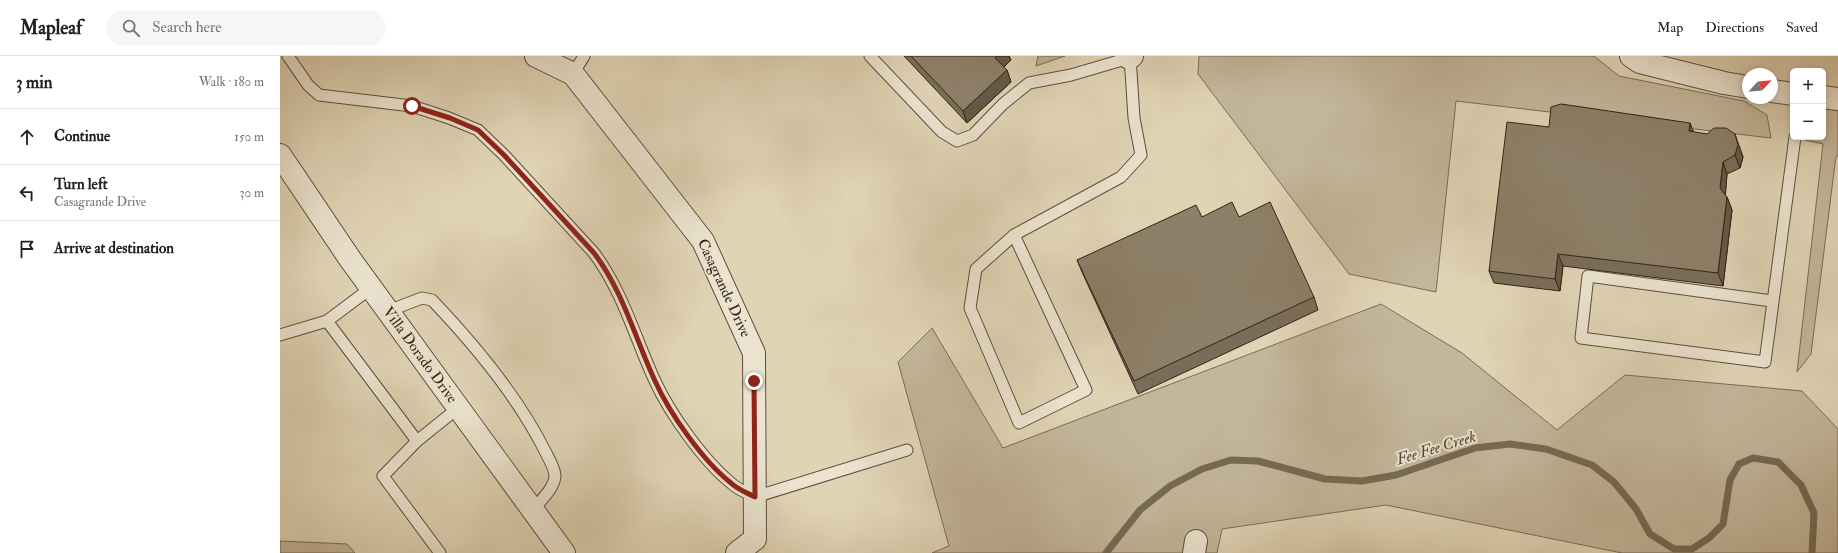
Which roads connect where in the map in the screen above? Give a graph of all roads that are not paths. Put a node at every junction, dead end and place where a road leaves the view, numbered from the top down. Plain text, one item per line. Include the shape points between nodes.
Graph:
1 (288, 56) edge
2 (536, 56) edge
3 (870, 56) edge
4 (1631, 56) edge
5 (1128, 57) edge
6 (578, 65) edge
7 (1742, 86) edge
8 (1778, 92) edge
9 (1790, 94) edge
10 (1826, 97) edge
11 (1838, 99) edge
12 (1794, 140) edge
13 (280, 155) edge
14 (1014, 235) junction
15 (371, 288) junction
16 (1772, 301) junction
17 (388, 311) junction
18 (327, 321) junction
19 (280, 335) edge
20 (458, 408) junction
21 (418, 441) junction
22 (907, 450) dead end
23 (755, 497) junction
24 (532, 511) junction
25 (440, 553) edge
26 (564, 553) edge
27 (737, 553) edge

1 - 23 lane via 308,85 319,95 412,106 478,130 594,253 605,268 627,310 655,382 674,415 705,456 731,484
2 - 6 street, Casagrande Drive
3 - 5 lane via 942,132 957,141 973,135 1003,104 1029,83 1071,75
4 - 7 street via 1640,62
5 - 14 lane via 1134,118 1141,155 1121,177
6 - 23 street, Casagrande Drive via 703,241 754,352
8 - 9 street
10 - 11 street
12 - 16 lane
13 - 15 street, Villa Dorado Drive
14 - 14 lane via 976,269 970,308 1019,423 1086,390
15 - 17 street, Villa Dorado Drive
15 - 18 lane
16 - 16 lane via 1765,362 1581,338 1588,276
17 - 20 street, Villa Dorado Drive
17 - 24 lane via 422,298 432,300 494,373 525,416 544,448 555,475 553,486
18 - 19 lane
18 - 21 lane
20 - 21 lane
20 - 24 street, Villa Dorado Drive
21 - 25 lane via 383,476
22 - 23 lane
23 - 27 street, Casagrande Drive via 755,539
24 - 26 street, Villa Dorado Drive

